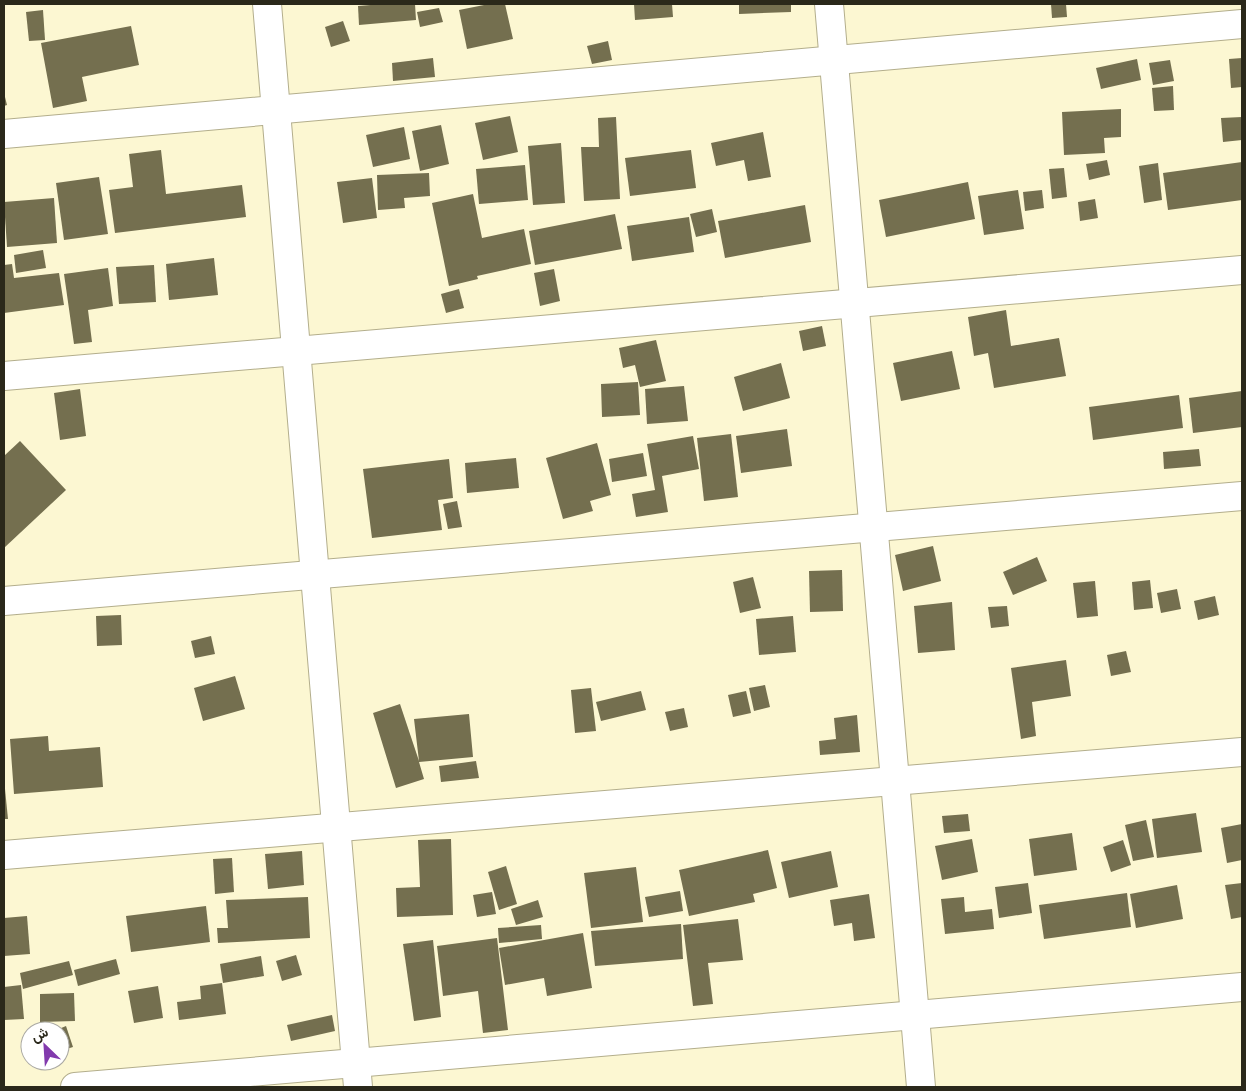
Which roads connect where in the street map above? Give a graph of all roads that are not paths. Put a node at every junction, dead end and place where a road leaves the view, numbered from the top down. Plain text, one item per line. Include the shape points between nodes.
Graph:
1 (267, 4) edge
2 (829, 4) edge
3 (1242, 24) edge
4 (834, 60) junction
5 (276, 110) junction
6 (4, 134) edge
7 (1242, 270) edge
8 (855, 304) junction
9 (296, 351) junction
10 (4, 376) edge
11 (1242, 496) edge
12 (874, 527) junction
13 (315, 575) junction
14 (4, 601) edge
15 (1242, 752) edge
16 (895, 780) junction
17 (336, 828) junction
18 (4, 855) edge
19 (1242, 987) edge
20 (915, 1016) junction
21 (357, 1075) edge
22 (76, 1087) edge
23 (921, 1087) edge

1 - 5 street
2 - 4 street
3 - 4 street
4 - 5 street
4 - 8 street
5 - 6 street
5 - 9 street
7 - 8 street
8 - 9 street
8 - 12 street
9 - 10 street
9 - 13 street
11 - 12 street
12 - 13 street
12 - 16 street
13 - 14 street
13 - 17 street
15 - 16 street
16 - 17 street
16 - 20 street
17 - 18 street
17 - 21 street
19 - 20 street
20 - 21 street
20 - 23 street
21 - 22 street

